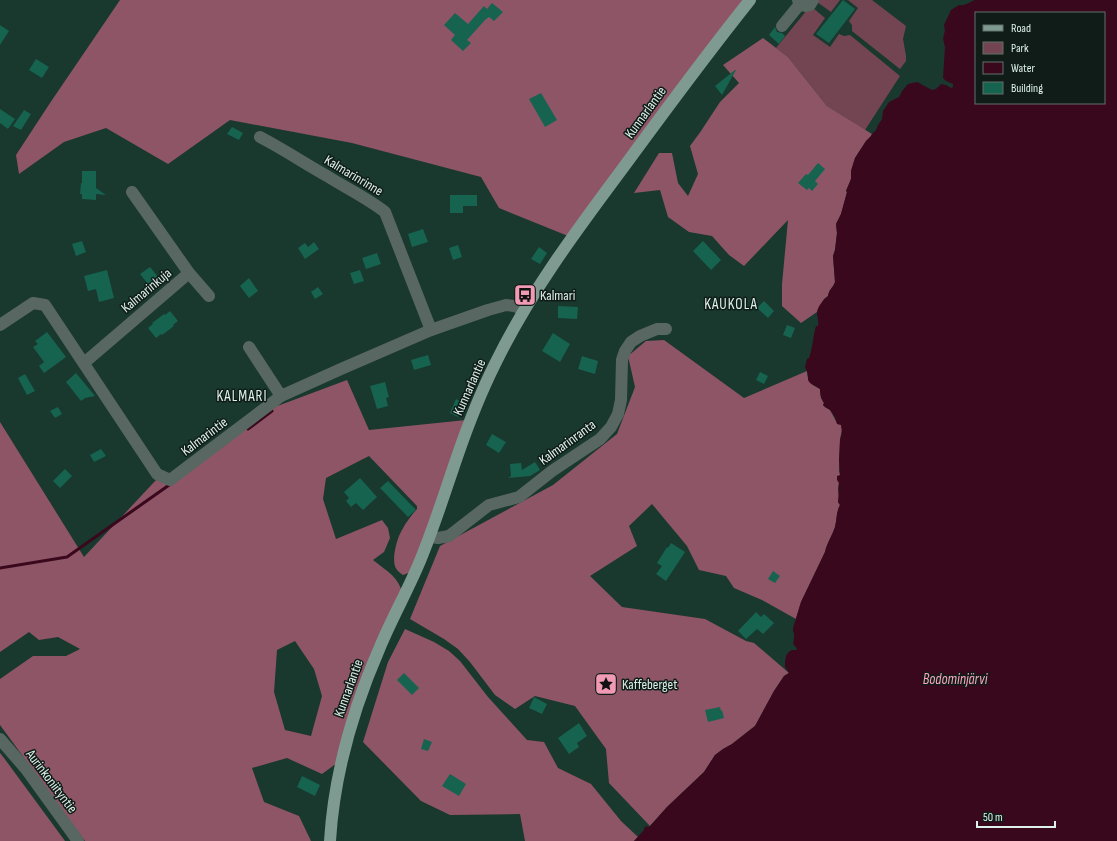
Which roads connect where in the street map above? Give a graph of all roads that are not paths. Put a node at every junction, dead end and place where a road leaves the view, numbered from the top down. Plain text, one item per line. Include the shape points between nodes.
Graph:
1 (750, 0) edge
2 (813, 0) edge
3 (799, 2) edge
4 (782, 26) dead end
5 (260, 137) dead end
6 (132, 192) dead end
7 (189, 273) junction
8 (208, 296) dead end
9 (524, 310) junction
10 (0, 325) edge
11 (666, 329) dead end
12 (431, 330) junction
13 (249, 347) dead end
14 (84, 363) junction
15 (281, 396) junction
16 (430, 537) junction
17 (0, 740) edge
18 (78, 841) edge
19 (330, 841) edge

1 - 9 main road, Kunnarlantie via 596,205
2 - 3 street via 808,6
3 - 4 street
5 - 12 street, Kalmarinrinne via 385,212
6 - 7 street, Kalmarinkuja
7 - 8 street
7 - 14 street, Kalmarinkuja
9 - 12 street, Kalmarintie via 506,305
9 - 16 main road, Kunnarlantie via 481,393
10 - 14 street, Kalmarintie via 33,302 45,305
11 - 16 street, Kalmarinranta via 657,329 640,336 624,351 618,414 600,439 519,497 489,505 449,536
12 - 15 street, Kalmarintie
13 - 15 street
14 - 15 street, Kalmarintie via 157,474 170,480
16 - 19 main road, Kunnarlantie via 367,678 351,724 335,792
17 - 18 street, Aurinkoniityntie via 26,769

